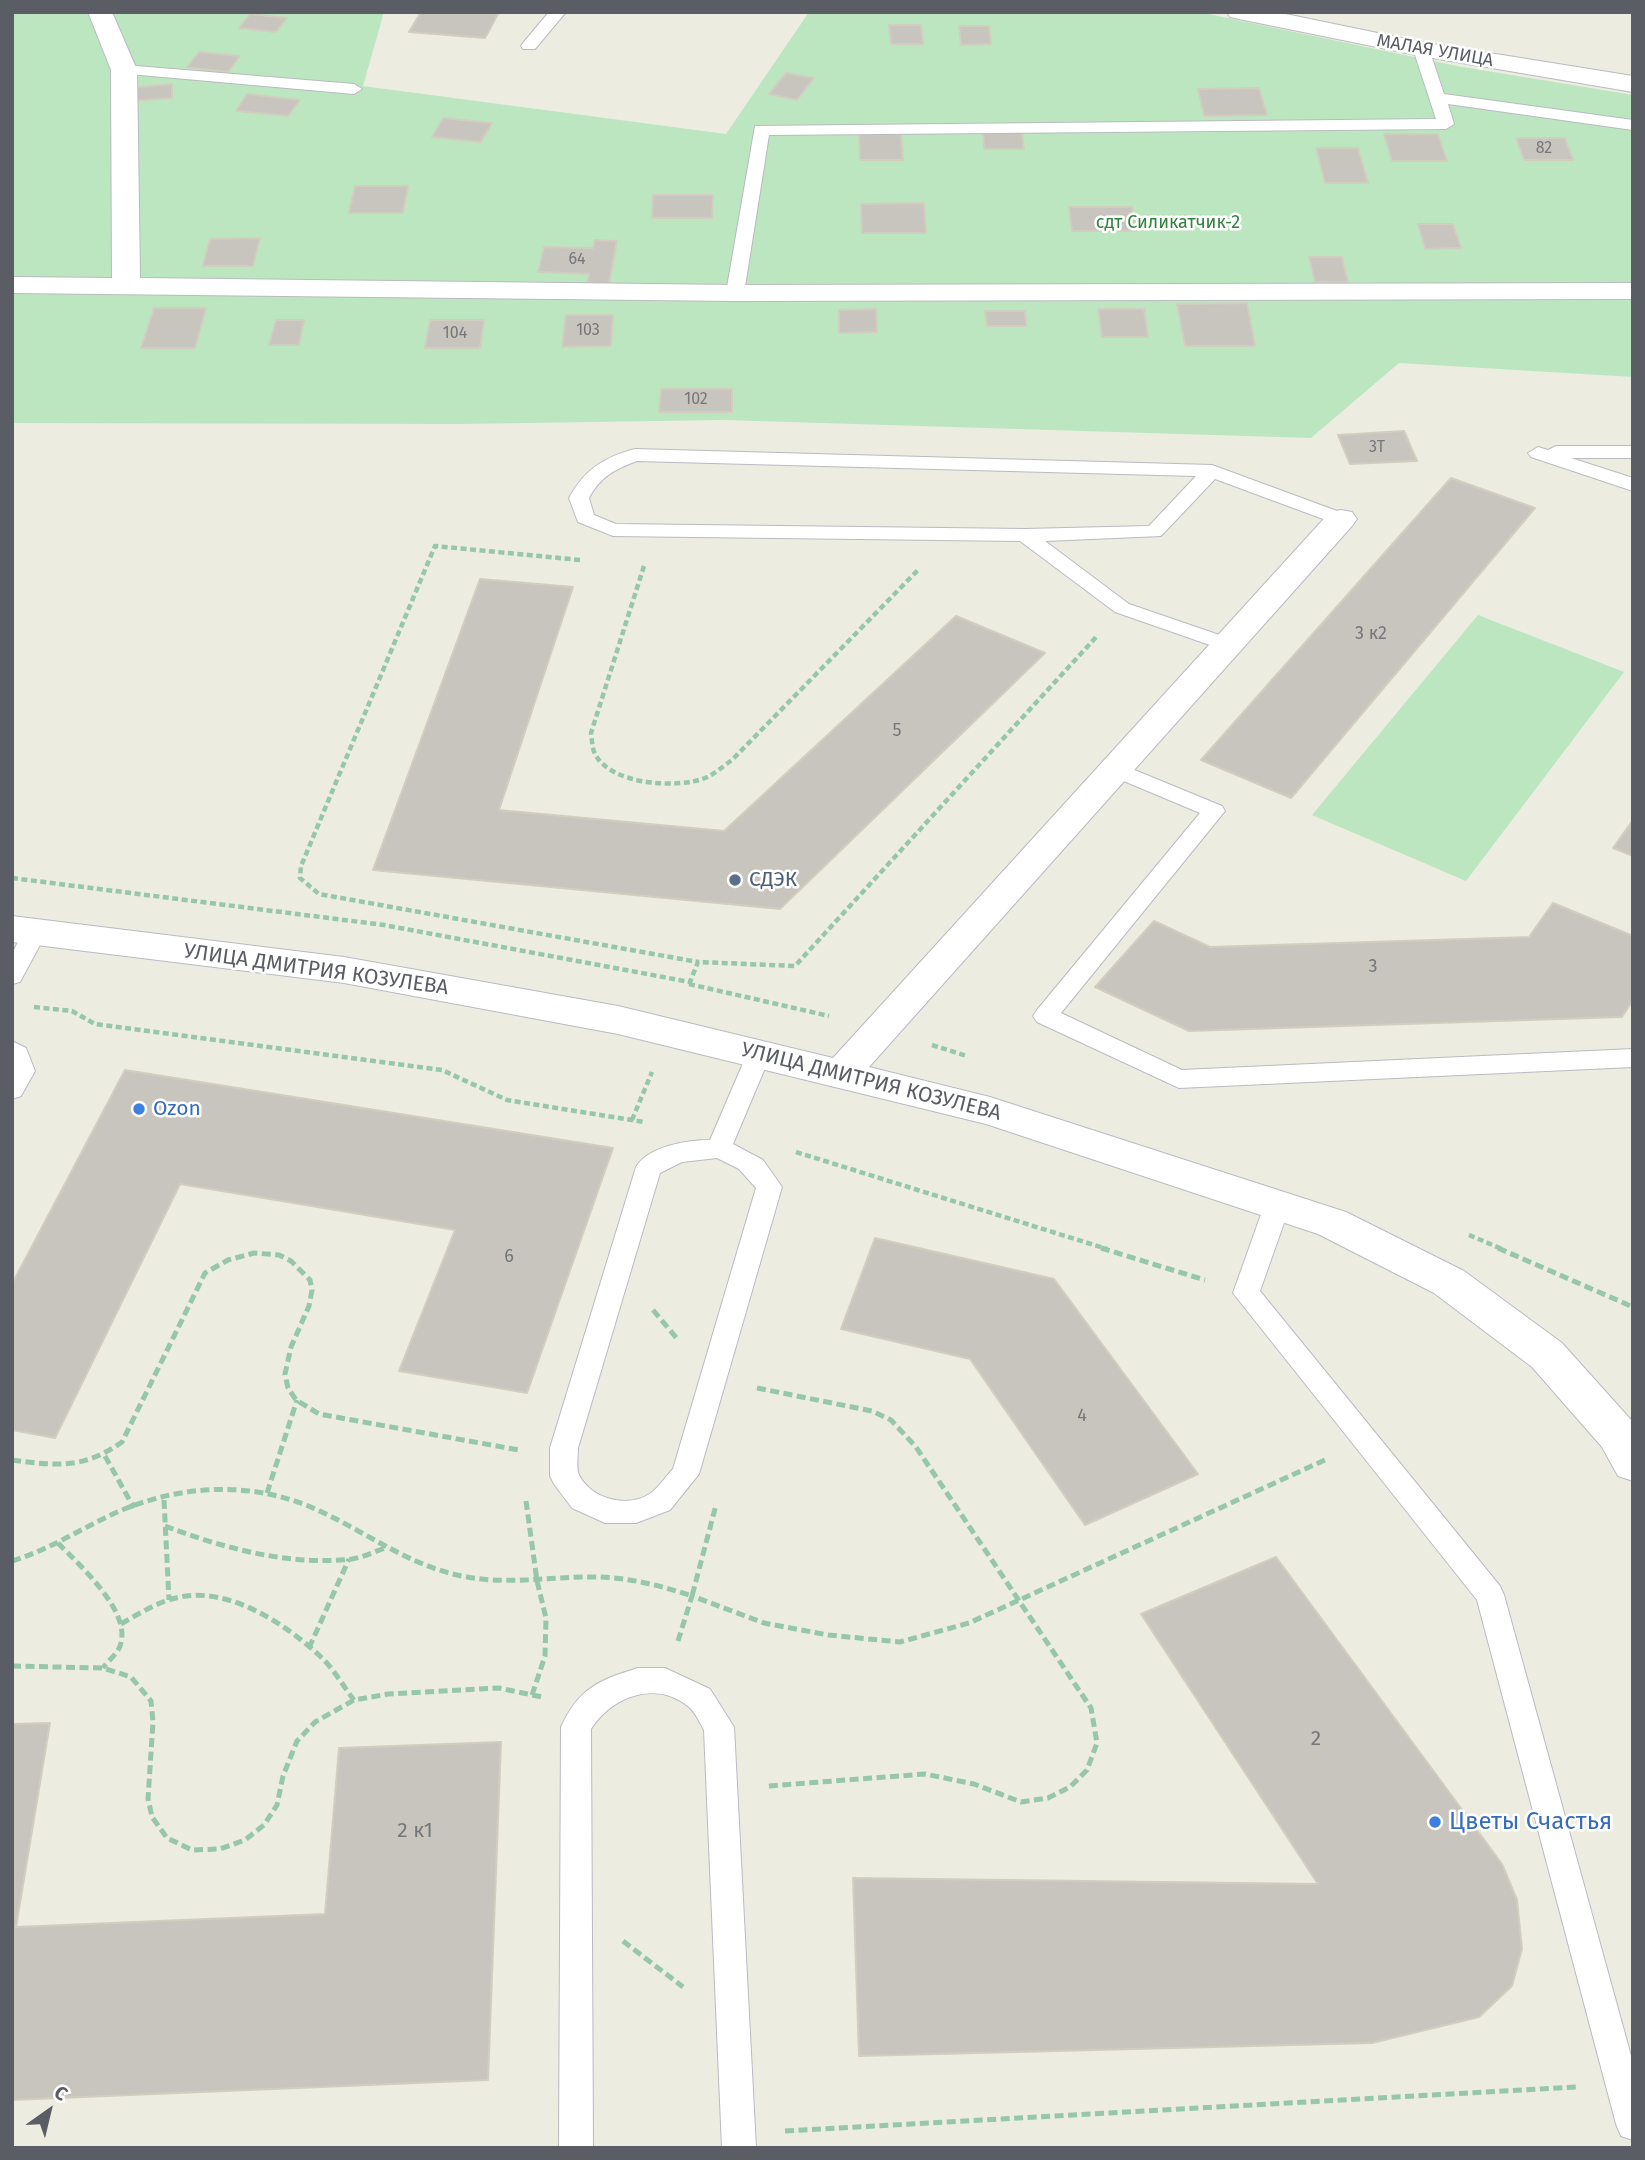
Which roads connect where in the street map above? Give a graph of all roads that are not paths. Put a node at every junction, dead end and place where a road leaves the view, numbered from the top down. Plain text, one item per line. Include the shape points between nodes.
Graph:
1 (100, 12) edge
2 (558, 12) edge
3 (1239, 12) edge
4 (529, 46) dead end
5 (1421, 50) junction
6 (124, 70) junction
7 (1633, 84) edge
8 (354, 89) dead end
9 (1438, 98) junction
10 (1633, 125) edge
11 (12, 285) edge
12 (126, 285) junction
13 (1633, 292) edge
14 (735, 293) junction
15 (1633, 452) edge
16 (1212, 471) junction
17 (1633, 485) edge
18 (1341, 519) joint
19 (1025, 535) junction
20 (1227, 645) junction
21 (1115, 769) junction
22 (23, 930) edge
23 (12, 976) edge
24 (12, 1050) edge
25 (759, 1054) junction
26 (1633, 1058) edge
27 (841, 1074) junction
28 (12, 1090) edge
29 (718, 1149) junction
30 (1277, 1206) junction
31 (1632, 1461) edge
32 (1633, 2124) edge
33 (739, 2141) edge
34 (576, 2148) edge

1 - 6 street
2 - 4 lane
3 - 5 street, МАЛАЯ УЛИЦА
5 - 7 street, МАЛАЯ УЛИЦА
5 - 9 lane
6 - 8 lane
6 - 12 street
9 - 10 lane
9 - 14 lane via 1446,124 761,130
11 - 12 street
12 - 14 street
13 - 14 street
15 - 17 lane via 1538,453
16 - 18 lane
16 - 19 lane via 1154,532
16 - 19 lane via 635,455 588,478 579,498 585,518 613,530
18 - 20 street
19 - 20 lane via 1122,608
20 - 21 street
21 - 26 lane via 1214,811 1045,1016 1179,1079
21 - 27 street
22 - 23 lane
22 - 25 street, УЛИЦА ДМИТРИЯ КОЗУЛЕВА via 344,970 618,1020
24 - 28 lane via 23,1071
25 - 27 street, УЛИЦА ДМИТРИЯ КОЗУЛЕВА
25 - 29 lane
27 - 30 street, УЛИЦА ДМИТРИЯ КОЗУЛЕВА via 990,1111
29 - 29 lane via 670,1154 649,1167 564,1448 564,1476 582,1500 605,1511 636,1511 660,1502 685,1474 769,1187 759,1169 743,1157
30 - 31 street, УЛИЦА ДМИТРИЯ КОЗУЛЕВА via 1332,1223 1449,1282 1548,1355 1617,1434
30 - 32 lane via 1246,1293 1490,1595
33 - 34 lane via 719,1727 700,1698 665,1681 638,1681 610,1690 590,1705 576,1727

